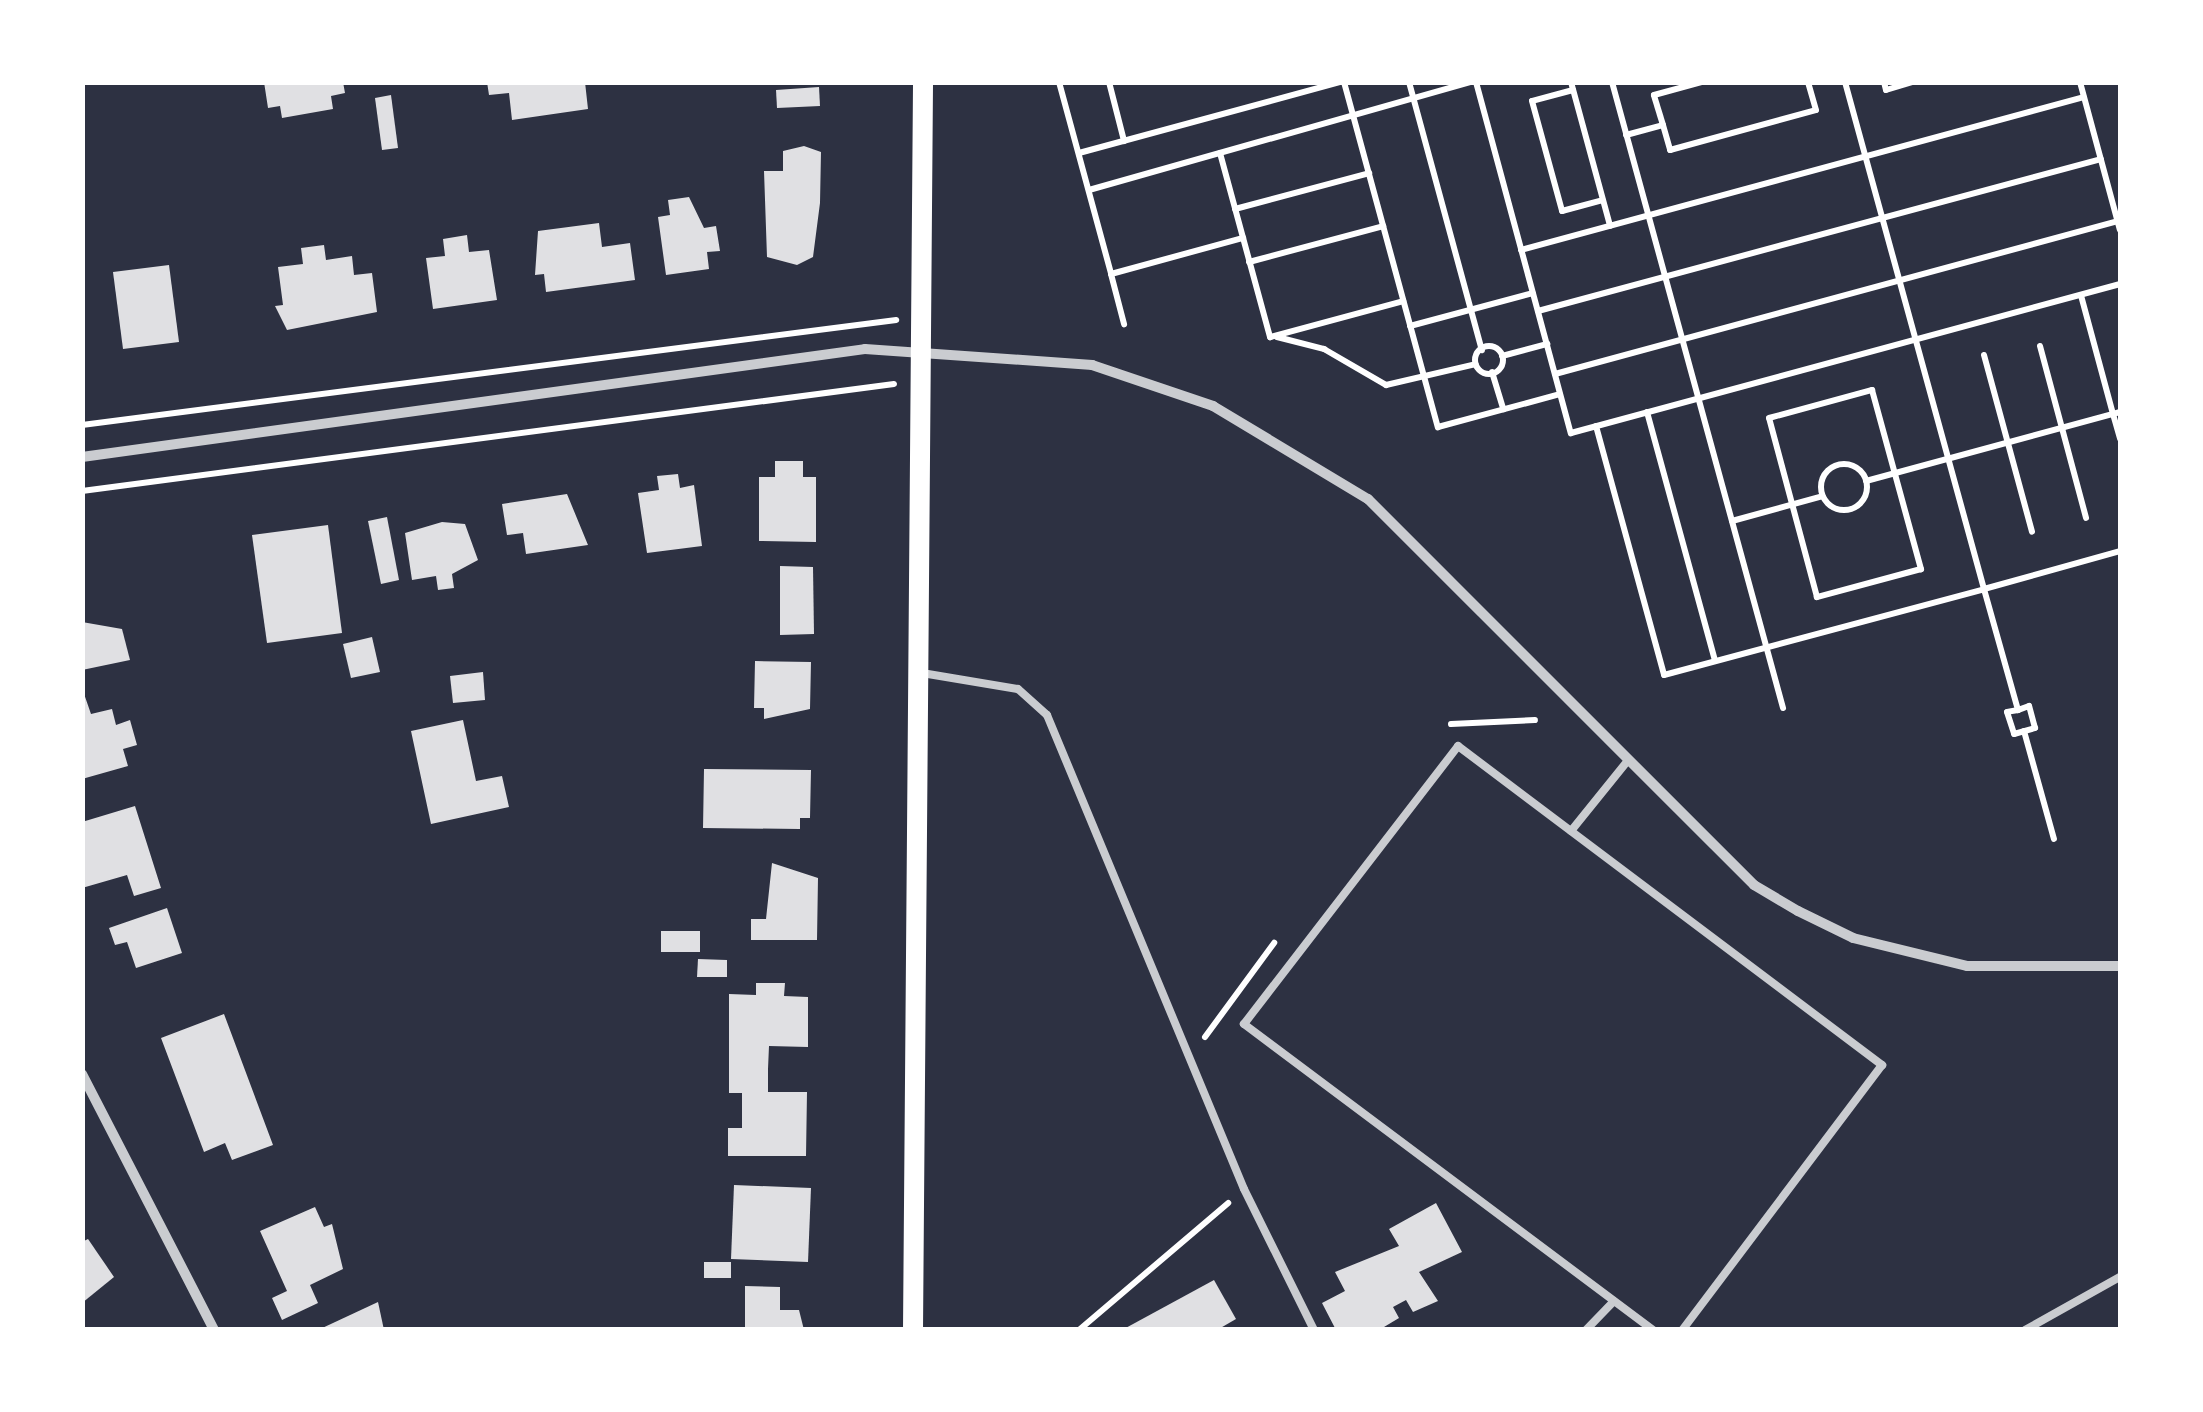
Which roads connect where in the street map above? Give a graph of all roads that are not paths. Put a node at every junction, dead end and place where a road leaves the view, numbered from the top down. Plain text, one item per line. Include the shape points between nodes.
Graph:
1 (922, 82) edge
2 (920, 348) junction
3 (82, 457) edge
4 (918, 673) junction
5 (1629, 759) junction
6 (1571, 831) junction
7 (2120, 966) edge
8 (82, 1074) edge
9 (2120, 1278) edge
10 (1614, 1300) junction
11 (214, 1330) edge
12 (914, 1330) edge
13 (1314, 1330) edge
14 (1586, 1330) edge
15 (1653, 1330) edge
16 (1682, 1330) edge
17 (2025, 1330) edge

1 - 2 main road
2 - 3 street
2 - 4 main road
2 - 5 street via 1092,365 1213,406 1295,449 1368,499
4 - 12 main road
4 - 13 lane via 1018,689 1047,715 1244,1190
5 - 6 lane
5 - 7 street via 1754,885 1853,938 1967,966
6 - 10 lane via 1458,746 1244,1024
6 - 16 lane via 1882,1065
8 - 11 street
9 - 17 lane
10 - 14 lane
10 - 15 lane

